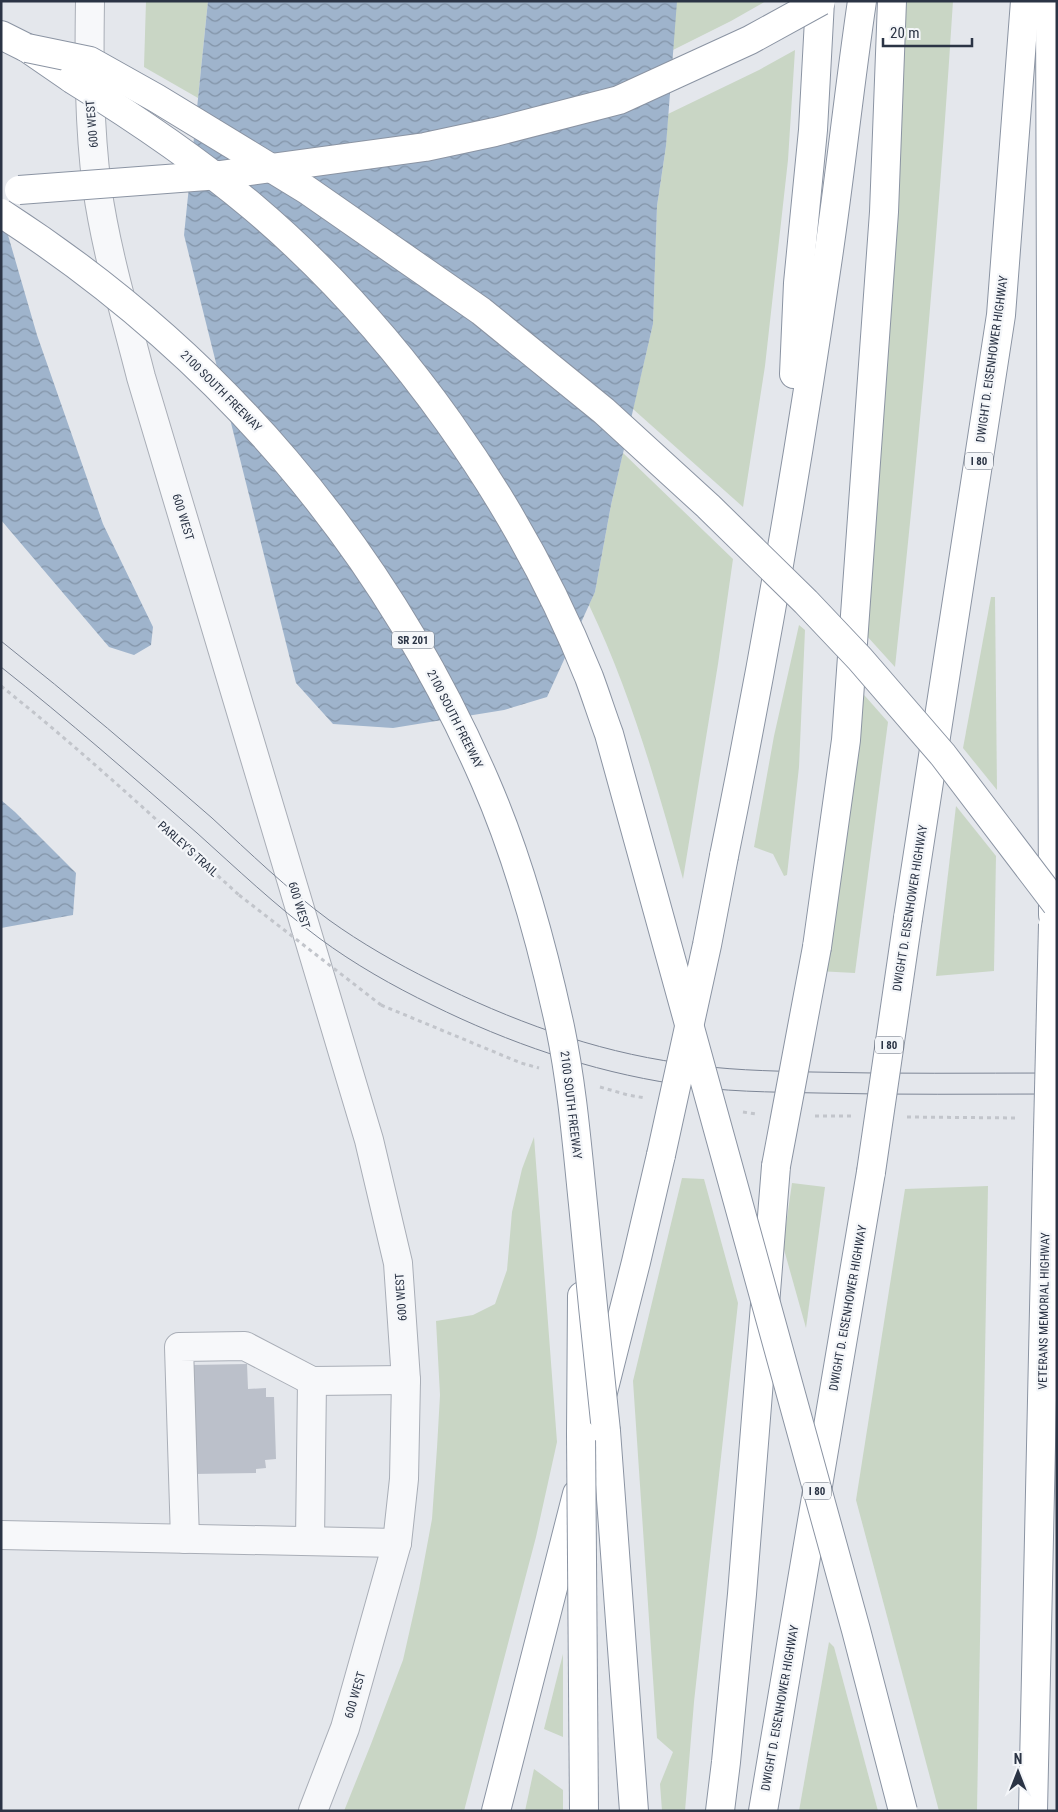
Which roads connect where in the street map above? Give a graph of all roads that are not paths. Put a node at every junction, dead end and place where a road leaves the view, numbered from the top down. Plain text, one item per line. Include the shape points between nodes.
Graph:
1 (90, 1) edge
2 (821, 1) edge
3 (862, 1) edge
4 (892, 1) edge
5 (1025, 1) edge
6 (1050, 1) edge
7 (1, 35) edge
8 (27, 48) junction
9 (1, 192) edge
10 (1, 213) edge
11 (789, 505) junction
12 (1055, 914) edge
13 (583, 1207) junction
14 (406, 1380) junction
15 (312, 1381) junction
16 (1, 1535) edge
17 (185, 1539) junction
18 (310, 1541) junction
19 (397, 1543) junction
20 (313, 1811) edge
21 (496, 1811) edge
22 (584, 1811) edge
23 (634, 1811) edge
24 (720, 1811) edge
25 (763, 1811) edge
26 (903, 1811) edge
27 (1033, 1811) edge

1 - 14 street, 600 WEST via 89,95 97,188 111,257 141,377 370,1140 398,1263
2 - 9 highway, bridge via 750,40 619,100 504,130 425,147 220,175
2 - 11 highway via 813,130 798,283
3 - 11 highway via 827,264
4 - 24 highway, bridge via 884,212 846,740 817,946 776,1166 742,1594
5 - 25 highway, DWIGHT D. EISENHOWER HIGHWAY / I 80, bridge via 1001,315 870,1172
6 - 12 highway, VETERANS MEMORIAL HIGHWAY
7 - 8 highway
8 - 12 highway, bridge via 90,61 307,190 481,311 604,411 708,506 860,659 943,755
8 - 26 highway, bridge via 202,166 254,208 341,291 420,384 480,469 510,517 562,618 589,677 609,734
10 - 13 highway, 2100 SOUTH FREEWAY / SR 201, bridge via 127,304 228,396 336,522 421,654 487,784 521,880 560,1029
11 - 21 highway, bridge via 749,733 634,1272
12 - 27 highway, VETERANS MEMORIAL HIGHWAY, bridge
13 - 22 highway, bridge
13 - 23 highway, bridge via 606,1431
14 - 15 street
14 - 19 street, 600 WEST via 404,1479
15 - 17 street via 245,1346 179,1347
15 - 18 street
16 - 17 street
17 - 18 street
18 - 19 street
19 - 20 street, 600 WEST via 345,1728

